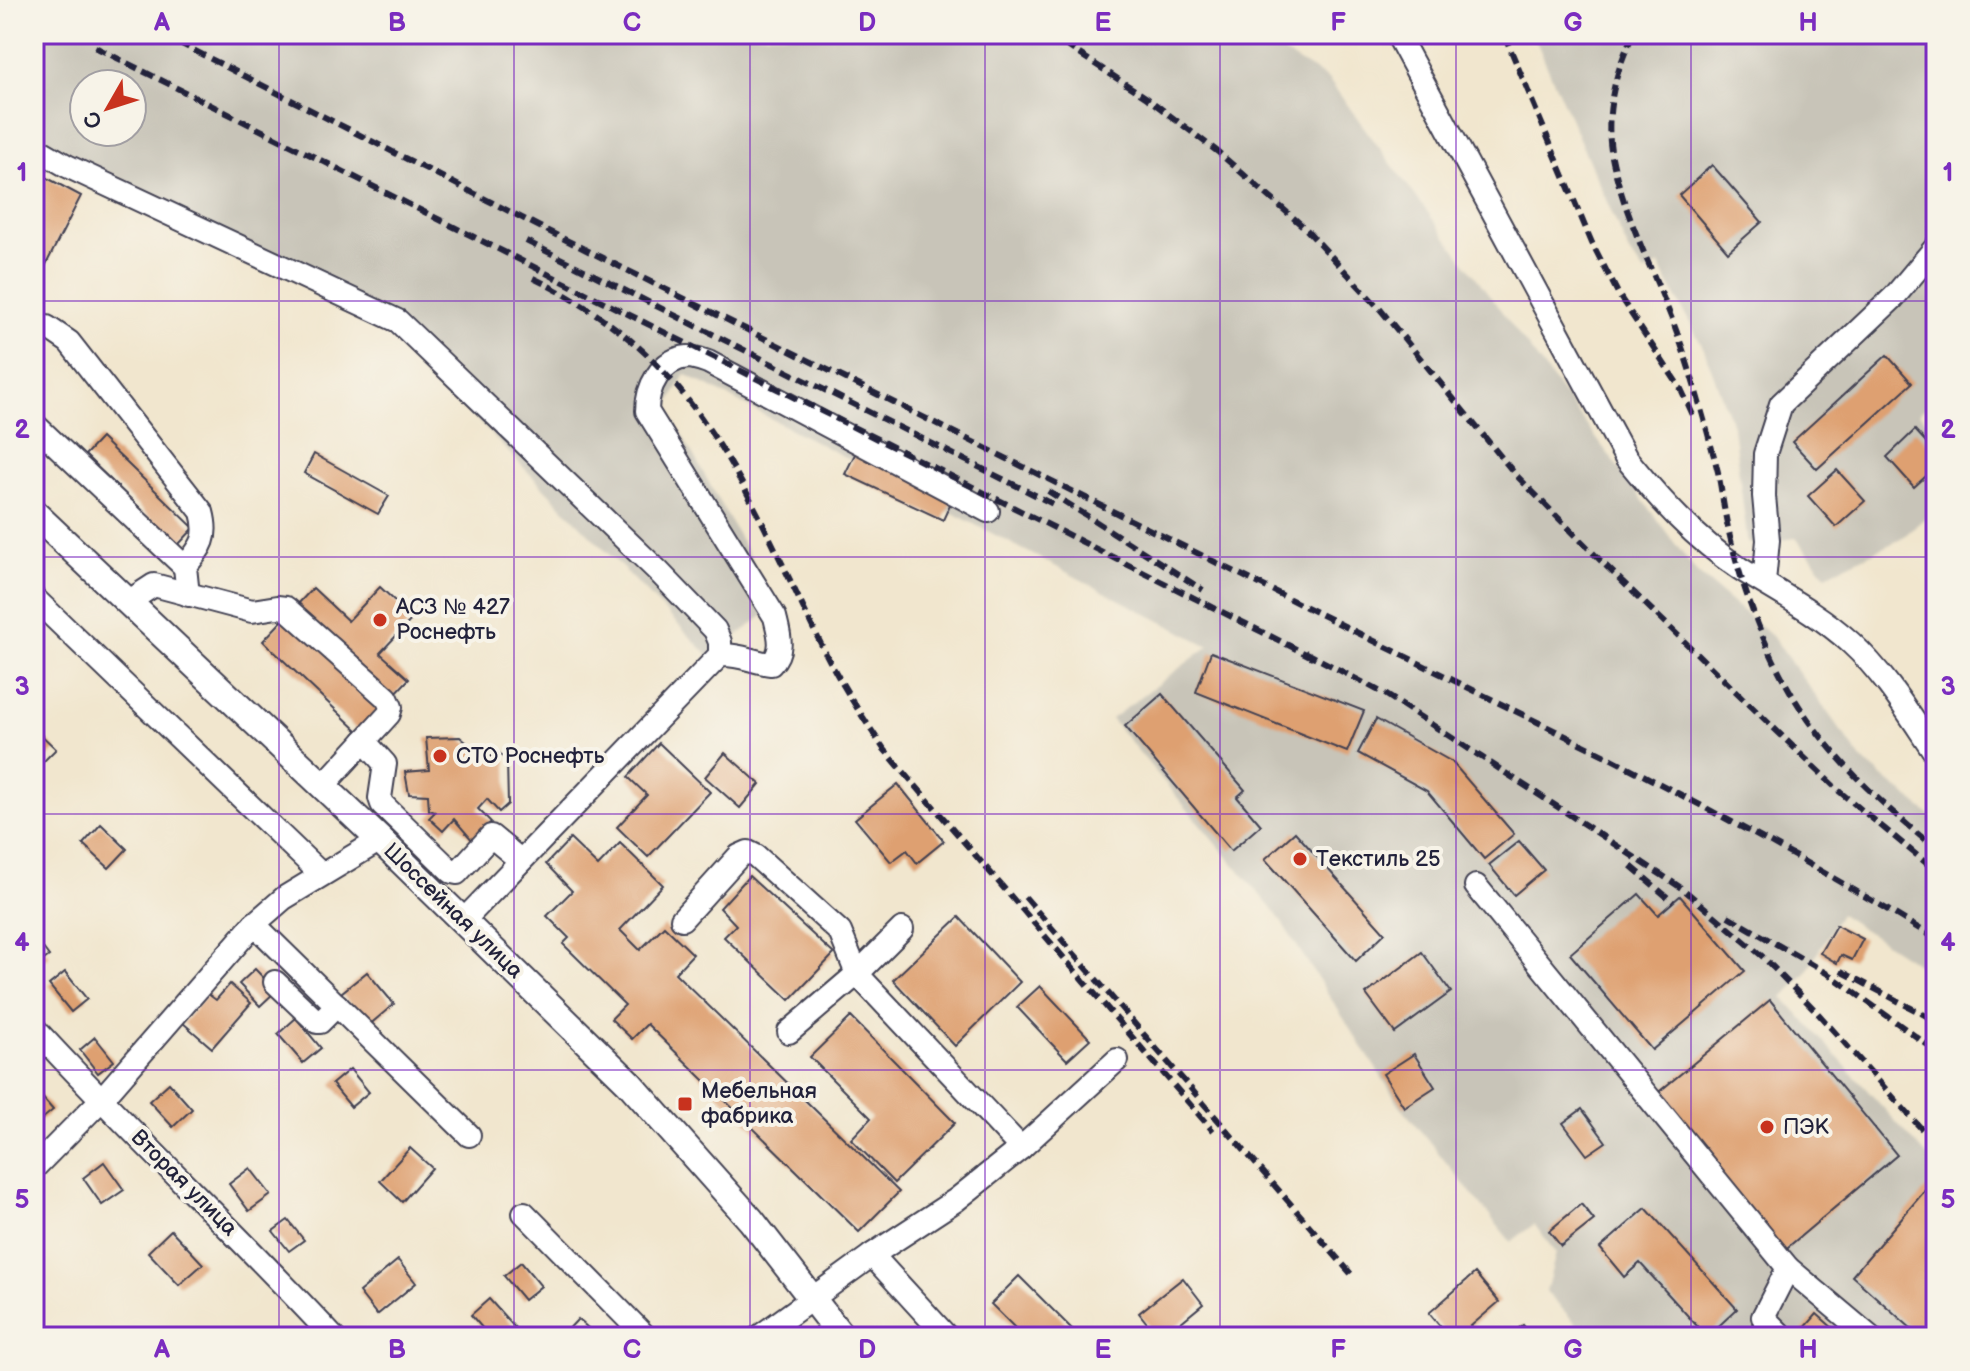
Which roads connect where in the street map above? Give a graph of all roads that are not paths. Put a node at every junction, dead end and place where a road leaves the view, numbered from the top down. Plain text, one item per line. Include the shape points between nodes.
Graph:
1 (1397, 34) edge
2 (34, 147) edge
3 (1936, 247) edge
4 (34, 332) edge
5 (34, 424) edge
6 (988, 511) dead end
7 (34, 513) edge
8 (185, 567) junction
9 (1764, 582) junction
10 (188, 595) junction
11 (34, 598) edge
12 (128, 602) junction
13 (720, 655) junction
14 (364, 741) junction
15 (1936, 754) edge
16 (323, 786) junction
17 (380, 840) junction
18 (520, 860) junction
19 (321, 874) junction
20 (1476, 886) dead end
21 (682, 919) dead end
22 (463, 921) junction
23 (254, 924) junction
24 (902, 929) dead end
25 (857, 974) junction
26 (275, 982) dead end
27 (337, 1005) junction
28 (34, 1028) edge
29 (789, 1032) dead end
30 (1117, 1060) dead end
31 (100, 1101) junction
32 (469, 1135) dead end
33 (1021, 1148) junction
34 (34, 1168) edge
35 (524, 1213) dead end
36 (872, 1255) junction
37 (1788, 1268) junction
38 (812, 1298) junction
39 (333, 1337) edge
40 (646, 1337) edge
41 (759, 1337) edge
42 (842, 1337) edge
43 (947, 1337) edge
44 (1194, 1337) edge
45 (1205, 1337) edge
46 (1783, 1337) edge
47 (1870, 1337) edge

1 - 9 street via 1626,458 1672,514
2 - 13 street via 398,321 715,630
3 - 9 street via 1894,297 1781,404 1765,454
4 - 8 street via 47,327 69,342 202,512 207,530
5 - 8 street
6 - 13 street via 708,362 689,357 673,362 654,380 647,411 775,617 780,641 779,656 771,664 740,654
7 - 12 main road, Шоссейная улица
8 - 10 street
9 - 15 street via 1851,642
10 - 12 street via 154,585
10 - 14 street via 252,611 286,608 297,616 387,698 389,714
11 - 19 street
12 - 16 main road, Шоссейная улица
13 - 18 street
14 - 16 street
14 - 18 street via 385,764 382,804 452,872 457,873 491,836
16 - 17 main road, Шоссейная улица
17 - 19 street
17 - 22 main road, Шоссейная улица
18 - 22 street
19 - 23 street
20 - 37 street
21 - 25 street via 748,852 840,932
22 - 38 main road, Шоссейная улица via 667,1124
23 - 27 street
23 - 31 street
24 - 25 street
25 - 29 street
25 - 33 street
26 - 27 street via 317,1022
27 - 32 street
28 - 31 street, Вторая улица
30 - 33 street
31 - 34 street
31 - 39 street, Вторая улица
33 - 36 street via 956,1200
35 - 40 street
36 - 38 street
36 - 43 street
37 - 46 street via 1763,1317
37 - 47 street
38 - 41 street
38 - 42 main road, Шоссейная улица
44 - 45 street

